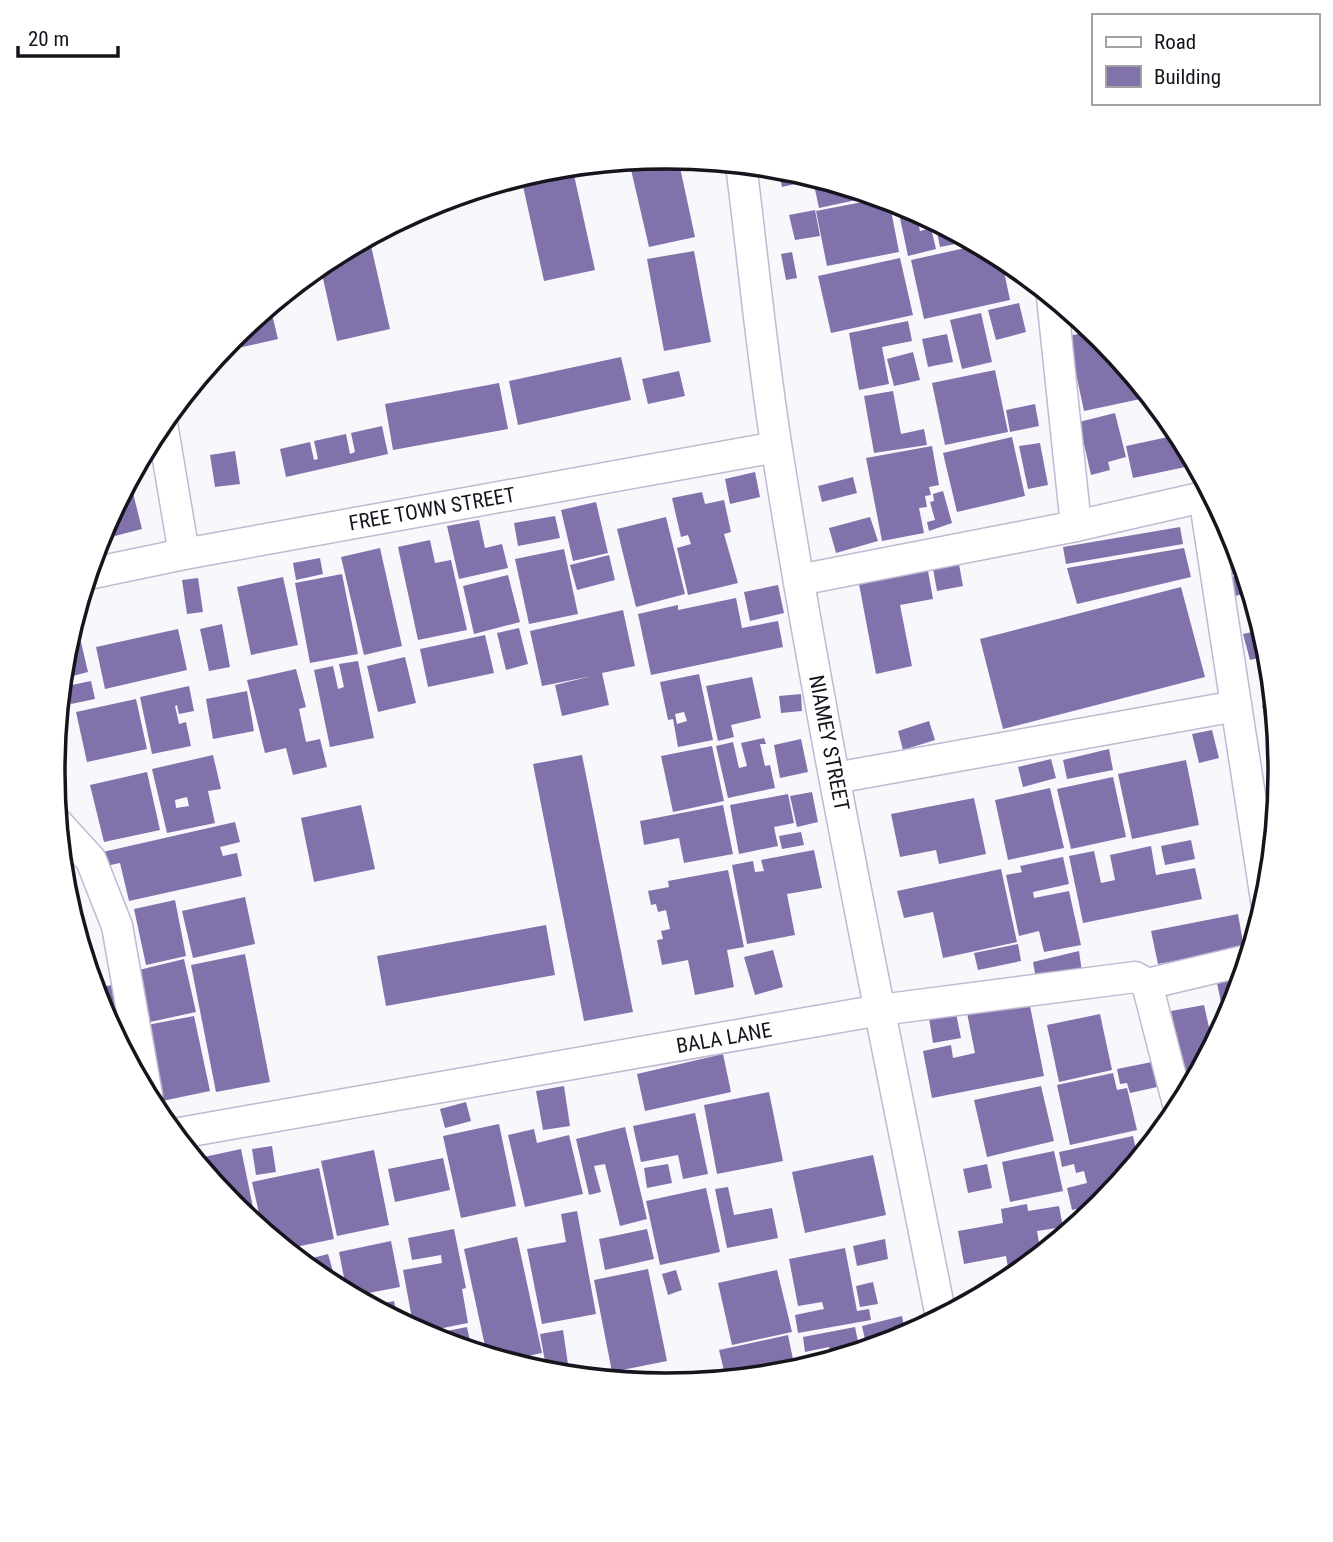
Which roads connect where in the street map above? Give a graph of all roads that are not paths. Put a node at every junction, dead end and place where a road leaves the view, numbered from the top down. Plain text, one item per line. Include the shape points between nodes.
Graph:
1 (742, 174) edge
2 (1060, 316) edge
3 (165, 439) edge
4 (776, 447) junction
5 (1202, 496) edge
6 (1211, 516) edge
7 (1076, 526) junction
8 (184, 554) junction
9 (99, 572) edge
10 (799, 580) junction
11 (1236, 706) junction
12 (835, 778) junction
13 (69, 836) edge
14 (1261, 865) edge
15 (1236, 963) edge
16 (1147, 984) junction
17 (880, 1010) junction
18 (142, 1066) edge
19 (1175, 1092) edge
20 (185, 1132) edge
21 (939, 1308) edge

1 - 4 street, NIAMEY STREET
2 - 7 street
3 - 8 street
4 - 8 street, FREE TOWN STREET
4 - 10 street, NIAMEY STREET
5 - 7 street
6 - 11 street
7 - 10 street
8 - 9 street, FREE TOWN STREET
10 - 12 street, NIAMEY STREET
11 - 12 street
11 - 14 street
12 - 17 street, NIAMEY STREET
13 - 18 street via 91,860 117,926
15 - 16 street
16 - 17 street, BALA LANE via 1135,977 1118,978
16 - 19 street
17 - 20 street, BALA LANE
17 - 21 street, NIAMEY STREET

